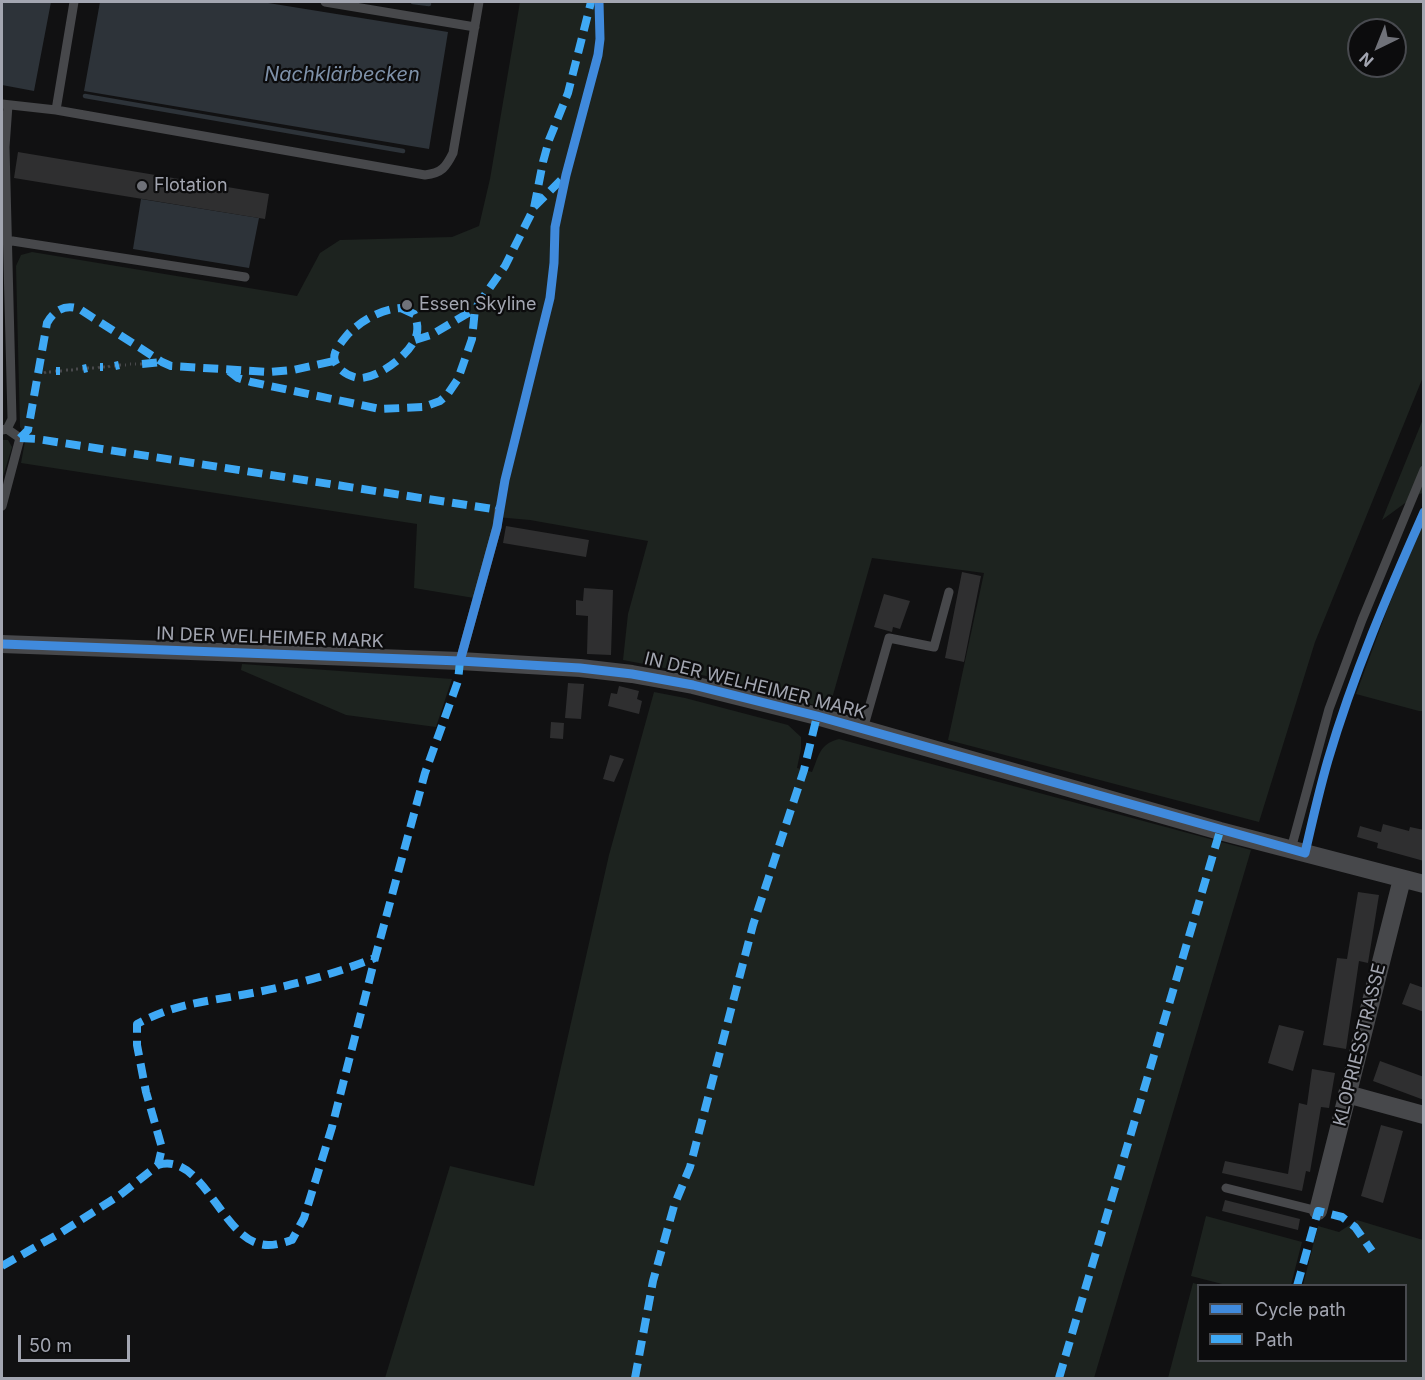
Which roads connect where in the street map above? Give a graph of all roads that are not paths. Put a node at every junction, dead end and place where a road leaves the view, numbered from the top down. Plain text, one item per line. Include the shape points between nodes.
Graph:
1 (74, 2) edge
2 (325, 2) edge
3 (479, 2) edge
4 (475, 27) junction
5 (5, 105) edge
6 (56, 110) junction
7 (6, 240) junction
8 (245, 277) dead end
9 (4, 430) edge
10 (1424, 470) edge
11 (2, 506) edge
12 (499, 510) dead end
13 (949, 592) dead end
14 (2, 644) edge
15 (460, 661) junction
16 (863, 729) junction
17 (1291, 849) junction
18 (1402, 879) junction
19 (1424, 884) edge
20 (1347, 1094) junction
21 (1424, 1115) edge
22 (1226, 1188) dead end
23 (1317, 1211) joint

1 - 6 lane
2 - 4 lane
3 - 4 lane
4 - 6 lane via 453,153 439,174 425,175
5 - 6 lane
5 - 7 lane
7 - 8 lane
7 - 9 lane via 12,418
9 - 11 lane via 20,438
10 - 17 lane via 1329,709
12 - 15 lane
13 - 16 lane via 934,647 889,638
14 - 15 street, IN DER WELHEIMER MARK
15 - 16 street, IN DER WELHEIMER MARK via 632,674 693,685
16 - 17 street, IN DER WELHEIMER MARK
17 - 18 street, IN DER WELHEIMER MARK
18 - 19 street, IN DER WELHEIMER MARK
18 - 20 street, KLOPRIESSTRASSE
20 - 21 street
20 - 23 street, KLOPRIESSTRASSE
22 - 23 lane

